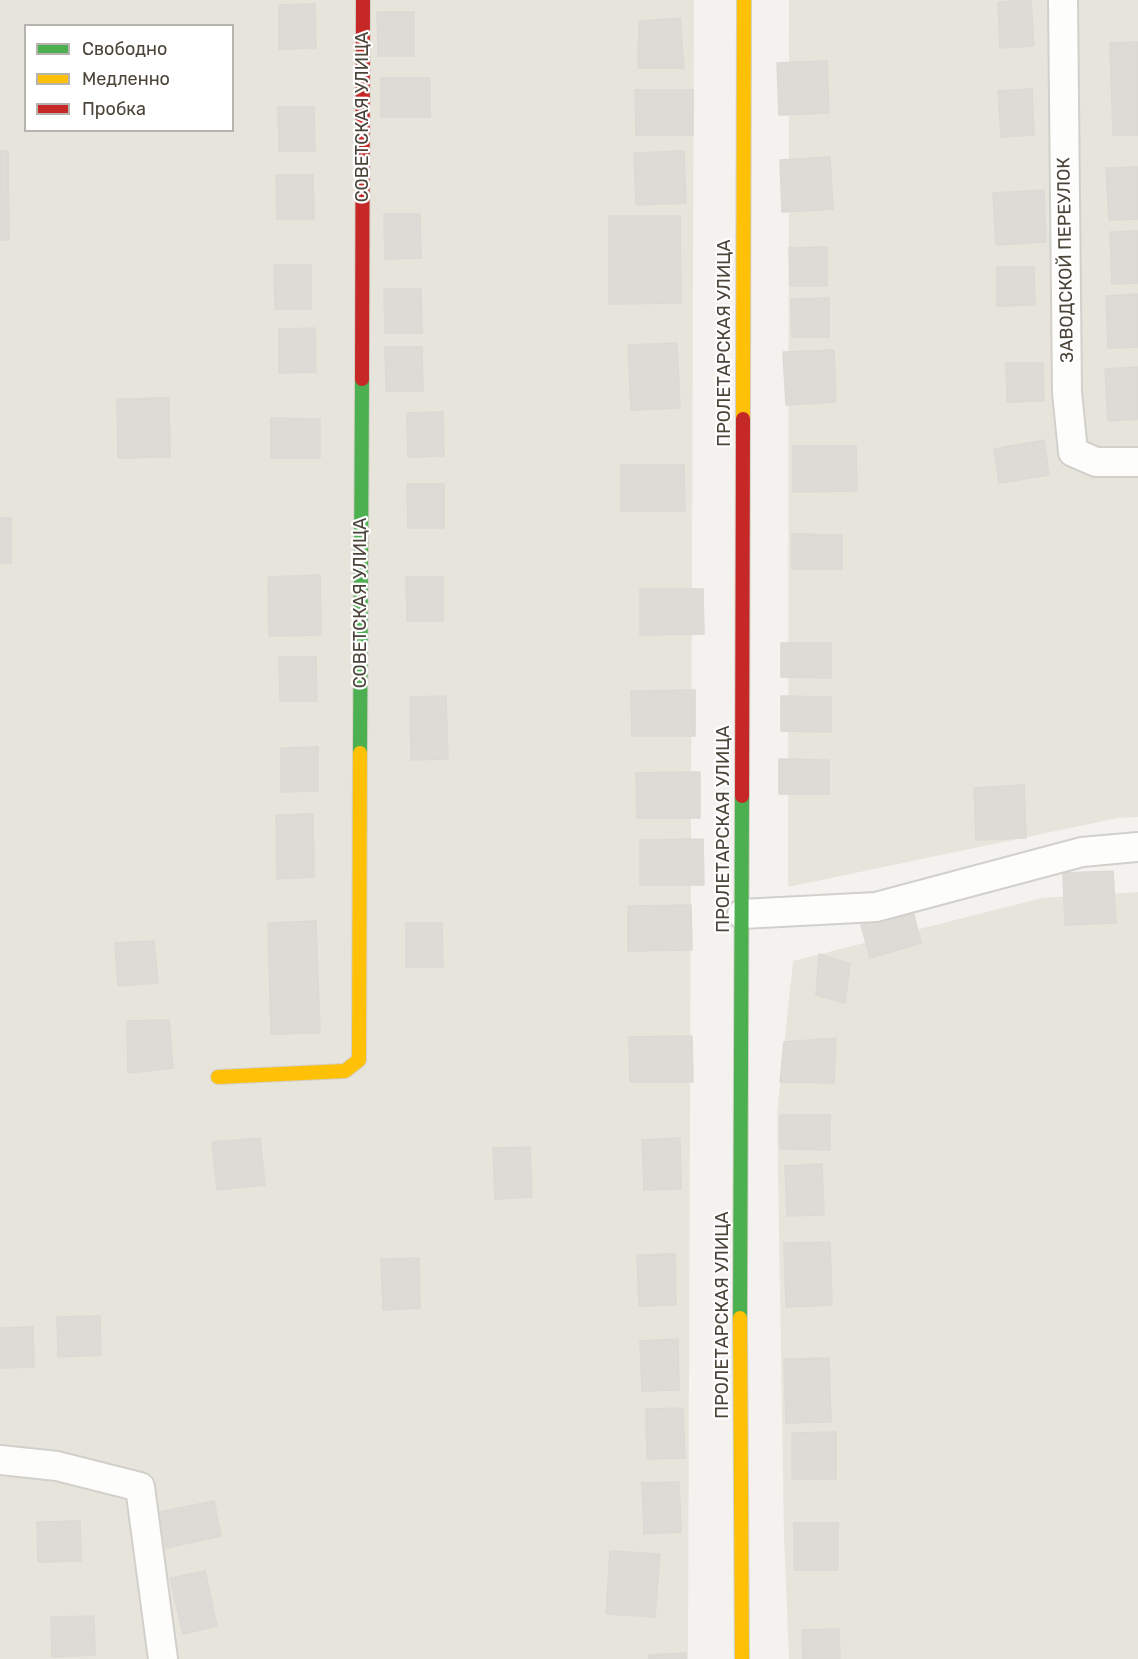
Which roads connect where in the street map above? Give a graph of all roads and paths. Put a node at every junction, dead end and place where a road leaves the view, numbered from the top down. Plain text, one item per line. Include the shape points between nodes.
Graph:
1 (363, 0) edge
2 (744, 0) edge
3 (1063, 0) edge
4 (1138, 462) edge
5 (1138, 847) edge
6 (742, 914) junction
7 (218, 1077) dead end
8 (0, 1460) edge
9 (163, 1659) edge
10 (742, 1659) edge

1 - 7 street, СОВЕТСКАЯ УЛИЦА via 359,1060 345,1071
2 - 6 street, ПРОЛЕТАРСКАЯ УЛИЦА
3 - 4 street, ЗАВОДСКОЙ ПЕРЕУЛОК via 1067,392 1073,452 1096,462
5 - 6 street via 1082,852 876,907
6 - 10 street, ПРОЛЕТАРСКАЯ УЛИЦА
8 - 9 street via 57,1466 140,1487

